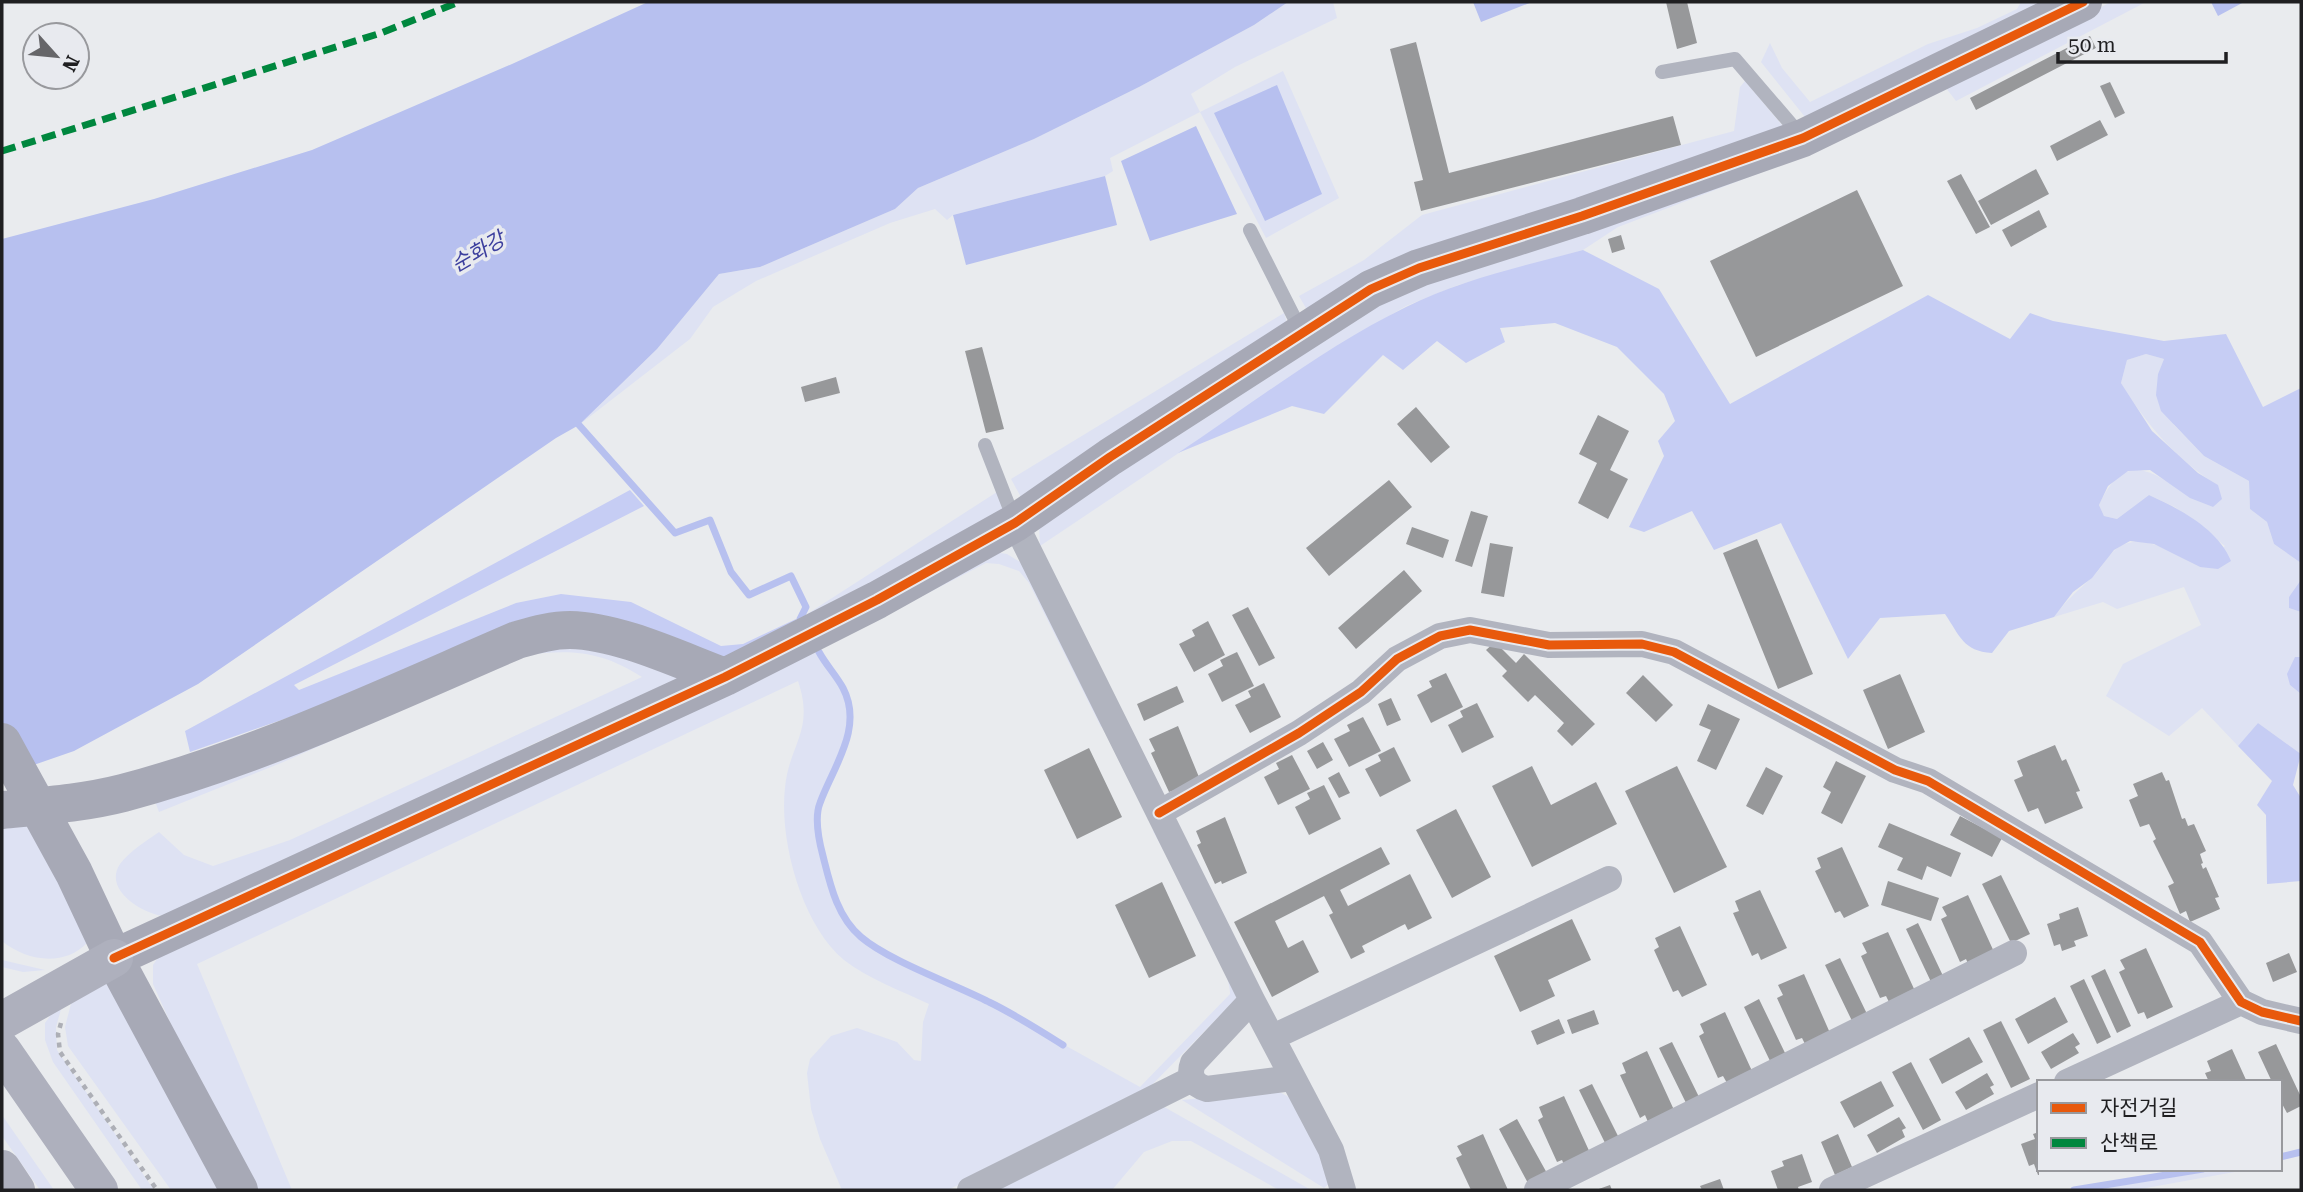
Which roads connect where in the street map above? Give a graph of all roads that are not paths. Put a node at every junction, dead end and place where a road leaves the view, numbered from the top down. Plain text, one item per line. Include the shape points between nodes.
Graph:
1 (2082, 2) edge
2 (1662, 72) dead end
3 (1803, 138) junction
4 (1250, 229) dead end
5 (1302, 332) junction
6 (985, 445) dead end
7 (1015, 523) junction
8 (725, 677) junction
9 (2, 742) edge
10 (2, 810) edge
11 (1159, 813) junction
12 (1609, 878) dead end
13 (2014, 953) dead end
14 (114, 958) junction
15 (1252, 1000) junction
16 (2241, 1002) junction
17 (2, 1021) edge
18 (2301, 1021) edge
19 (1273, 1037) junction
20 (2, 1050) edge
21 (1292, 1078) junction
22 (1192, 1079) junction
23 (2071, 1080) edge
24 (2037, 1096) edge
25 (2, 1170) edge
26 (16, 1190) edge
27 (99, 1190) edge
28 (239, 1190) edge
29 (970, 1190) edge
30 (1343, 1190) edge
31 (1537, 1190) edge
32 (1832, 1190) edge

1 - 3 street
2 - 3 lane via 1735,59
3 - 5 street via 1419,268 1371,289
4 - 5 lane
5 - 7 street
6 - 7 lane
7 - 8 street
7 - 11 street
8 - 10 street via 596,634 547,632 517,640 261,747 154,783 58,805
8 - 14 street
9 - 14 street via 74,873
11 - 15 street
11 - 16 street via 1299,733 1361,692 1397,659 1440,636 1470,630 1549,645 1642,644 1674,652 1895,770 1928,781 2200,942
12 - 19 street
13 - 31 street
14 - 17 highway
14 - 28 street
15 - 19 street
15 - 22 street via 1193,1063
16 - 18 street
16 - 23 street
19 - 21 street
20 - 27 highway
21 - 22 street via 1207,1089
21 - 30 street via 1331,1150
22 - 29 street
24 - 32 street
25 - 26 highway

